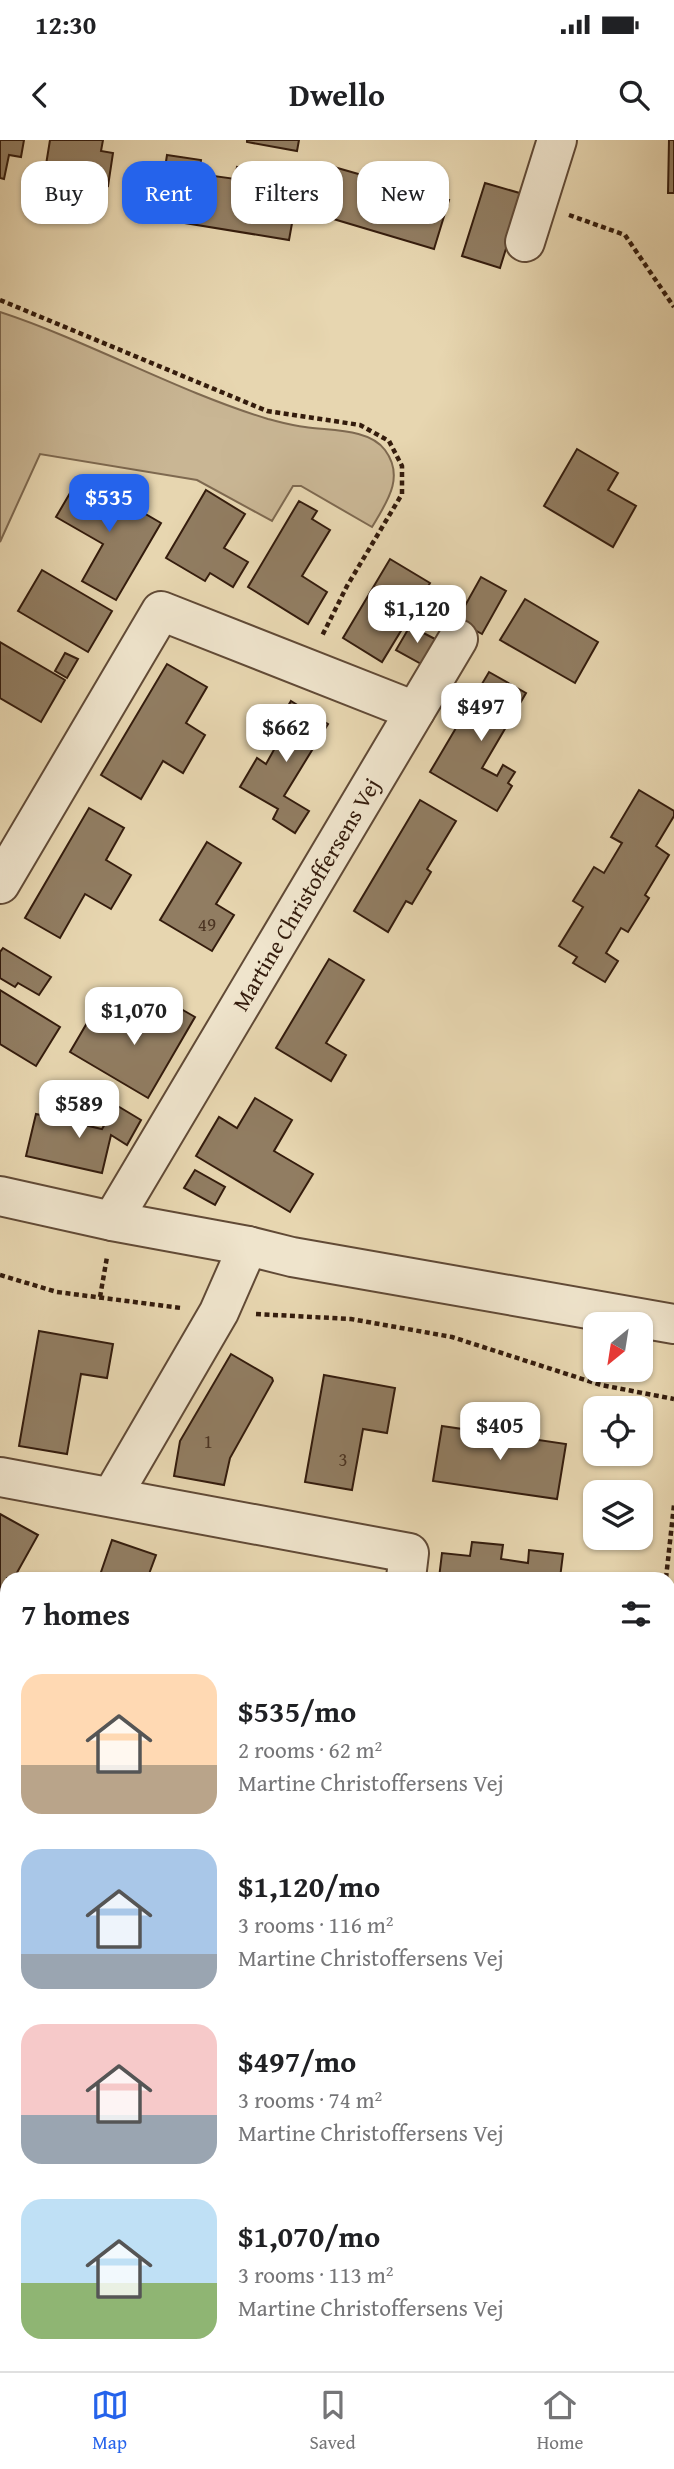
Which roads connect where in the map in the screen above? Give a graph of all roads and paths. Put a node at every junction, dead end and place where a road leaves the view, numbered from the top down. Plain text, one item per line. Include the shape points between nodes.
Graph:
1 (556, 140) edge
2 (537, 203) junction
3 (525, 242) dead end
4 (0, 300) edge
5 (674, 307) edge
6 (458, 639) dead end
7 (306, 668) junction
8 (415, 711) junction
9 (0, 884) edge
10 (0, 1196) edge
11 (112, 1221) junction
12 (248, 1246) junction
13 (0, 1275) edge
14 (219, 1312) junction
15 (674, 1324) edge
16 (674, 1399) edge
17 (0, 1477) edge
18 (113, 1496) junction
19 (674, 1506) edge
20 (407, 1572) edge
21 (667, 1572) edge

1 - 2 street
2 - 3 street
2 - 5 path via 625,235
4 - 7 path via 267,411 360,425 389,441 401,466 402,494 347,586
6 - 8 street, Martine Christoffersens Vej
7 - 8 street
7 - 9 street via 161,611
8 - 11 street, Martine Christoffersens Vej
10 - 11 street
11 - 12 street
12 - 14 street
12 - 15 street
13 - 14 path via 57,1292
14 - 16 path via 351,1320 452,1337 601,1385
14 - 18 street
17 - 18 street
18 - 20 street via 409,1553
19 - 21 path

